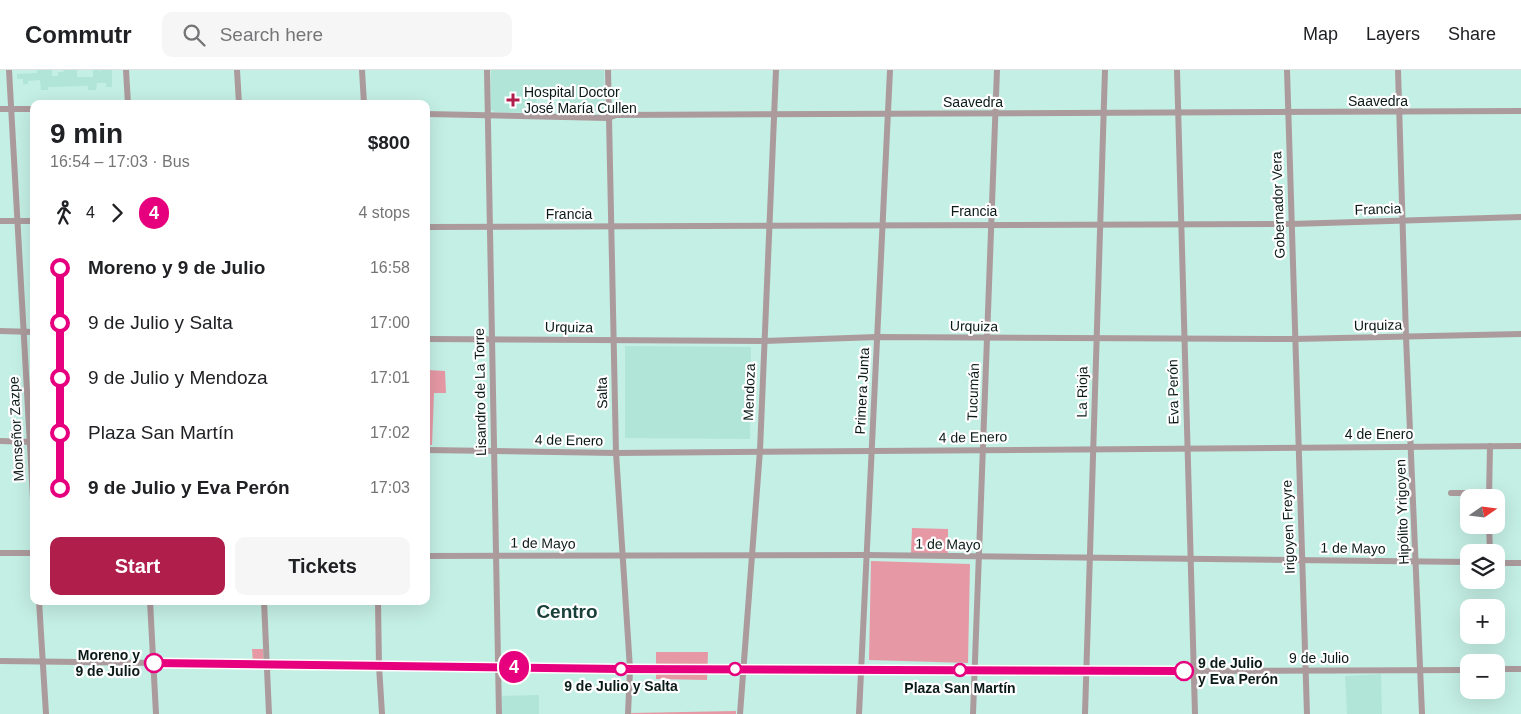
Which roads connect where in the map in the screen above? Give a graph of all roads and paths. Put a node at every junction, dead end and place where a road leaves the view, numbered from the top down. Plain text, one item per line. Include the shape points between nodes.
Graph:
1 (10, 70) edge
2 (126, 70) edge
3 (237, 70) edge
4 (362, 70) edge
5 (488, 70) edge
6 (608, 70) edge
7 (776, 70) edge
8 (890, 70) edge
9 (997, 70) edge
10 (1105, 70) edge
11 (1177, 70) edge
12 (1287, 70) edge
13 (1398, 70) edge
14 (128, 100) edge
15 (239, 100) edge
16 (364, 100) edge
17 (0, 109) edge
18 (12, 109) junction
19 (30, 109) edge
20 (1521, 111) edge
21 (1399, 113) junction
22 (430, 114) edge
23 (774, 114) junction
24 (996, 114) junction
25 (1103, 114) junction
26 (1178, 114) junction
27 (1288, 114) junction
28 (889, 115) junction
29 (489, 116) junction
30 (608, 118) junction
31 (1521, 217) edge
32 (0, 220) edge
33 (1403, 220) junction
34 (18, 221) junction
35 (30, 222) edge
36 (883, 224) junction
37 (992, 224) junction
38 (1291, 224) junction
39 (1100, 225) junction
40 (1182, 225) junction
41 (611, 226) junction
42 (769, 226) junction
43 (430, 227) edge
44 (491, 227) junction
45 (0, 332) edge
46 (24, 332) junction
47 (30, 332) edge
48 (1521, 334) edge
49 (1406, 337) junction
50 (492, 338) junction
51 (877, 338) junction
52 (430, 339) edge
53 (987, 339) junction
54 (1096, 339) junction
55 (1184, 339) junction
56 (1294, 339) junction
57 (613, 340) junction
58 (764, 341) junction
59 (30, 414) edge
60 (0, 441) edge
61 (30, 442) edge
62 (1490, 446) junction
63 (1521, 446) edge
64 (1298, 447) junction
65 (1411, 447) junction
66 (984, 449) junction
67 (1093, 449) junction
68 (1186, 449) junction
69 (430, 450) edge
70 (760, 450) junction
71 (494, 451) junction
72 (871, 451) junction
73 (616, 453) junction
74 (1489, 489) edge
75 (1451, 493) dead end
76 (1460, 493) edge
77 (30, 553) edge
78 (0, 554) edge
79 (495, 555) junction
80 (624, 555) junction
81 (753, 555) junction
82 (866, 555) junction
83 (430, 556) edge
84 (979, 557) junction
85 (1090, 557) junction
86 (1189, 559) junction
87 (1302, 560) junction
88 (1416, 562) junction
89 (1460, 562) edge
90 (1505, 563) edge
91 (1521, 563) edge
92 (39, 605) edge
93 (150, 605) edge
94 (264, 605) edge
95 (378, 605) edge
96 (0, 662) edge
97 (43, 662) junction
98 (154, 663) junction
99 (266, 664) junction
100 (379, 666) junction
101 (498, 667) junction
102 (744, 668) junction
103 (630, 669) junction
104 (1521, 669) edge
105 (860, 670) junction
106 (974, 670) junction
107 (1087, 670) junction
108 (1421, 670) junction
109 (1460, 670) edge
110 (1505, 670) edge
111 (1194, 671) junction
112 (1306, 671) junction
113 (46, 714) edge
114 (156, 714) edge
115 (269, 714) edge
116 (382, 714) edge
117 (499, 714) edge
118 (628, 714) edge
119 (740, 714) edge
120 (859, 714) edge
121 (973, 714) edge
122 (1086, 714) edge
123 (1195, 714) edge
124 (1307, 714) edge
125 (1422, 714) edge

1 - 18 street, Monseñor Zazpe
2 - 14 street
3 - 15 street
4 - 16 street
5 - 29 street, Lisandro de La Torre
6 - 30 street, Salta
7 - 23 street, Mendoza
8 - 28 street, Primera Junta
9 - 24 street, Tucumán
10 - 25 street, La Rioja
11 - 26 street, Eva Perón
12 - 27 street, Gobernador Vera
13 - 21 street, Hipólito Yrigoyen
17 - 18 street
18 - 19 street
18 - 34 street, Monseñor Zazpe
20 - 21 street, Saavedra
21 - 27 street, Saavedra
21 - 33 street, Hipólito Yrigoyen
22 - 29 street, Saavedra
23 - 28 street, Saavedra
23 - 30 street, Saavedra
23 - 42 street, Mendoza
24 - 25 street, Saavedra
24 - 28 street, Saavedra
24 - 37 street, Tucumán
25 - 26 street, Saavedra
25 - 39 street, La Rioja
26 - 27 street, Saavedra
26 - 40 street, Eva Perón
27 - 38 street, Gobernador Vera
28 - 36 street, Primera Junta
29 - 30 street, Saavedra
29 - 44 street, Lisandro de La Torre
30 - 41 street, Salta
31 - 33 street, Francia
32 - 34 street
33 - 38 street, Francia
33 - 49 street, Hipólito Yrigoyen
34 - 35 street
34 - 46 street, Monseñor Zazpe
36 - 37 street, Francia
36 - 42 street, Francia
36 - 51 street, Primera Junta
37 - 39 street, Francia
37 - 53 street, Tucumán
38 - 40 street, Francia
38 - 56 street, Gobernador Vera
39 - 40 street, Francia
39 - 54 street, La Rioja
40 - 55 street, Eva Perón
41 - 42 street, Francia
41 - 44 street, Francia
41 - 57 street, Salta
42 - 58 street, Mendoza
43 - 44 street, Francia
44 - 50 street, Lisandro de La Torre
45 - 46 street
46 - 47 street
46 - 59 street, Monseñor Zazpe
48 - 49 street, Urquiza
49 - 56 street, Urquiza
49 - 65 street, Hipólito Yrigoyen
50 - 52 street, Urquiza
50 - 57 street, Urquiza
50 - 71 street, Lisandro de La Torre
51 - 53 street, Urquiza
51 - 58 street, Urquiza
51 - 72 street, Primera Junta
53 - 54 street, Urquiza
53 - 66 street, Tucumán
54 - 55 street, Urquiza
54 - 67 street, La Rioja
55 - 56 street, Urquiza
55 - 68 street, Eva Perón
56 - 64 street, Irigoyen Freyre
57 - 58 street, Urquiza
57 - 73 street, Salta
58 - 70 street, Mendoza
60 - 61 street
62 - 63 street, 4 de Enero
62 - 65 street, 4 de Enero
62 - 74 street
64 - 65 street, 4 de Enero
64 - 68 street, 4 de Enero
64 - 87 street, Irigoyen Freyre
65 - 88 street, Hipólito Yrigoyen
66 - 67 street, 4 de Enero
66 - 72 street, 4 de Enero
66 - 84 street, Tucumán
67 - 68 street, 4 de Enero
67 - 85 street, La Rioja
68 - 86 street, Eva Perón
69 - 71 street, 4 de Enero
70 - 72 street, 4 de Enero
70 - 73 street, 4 de Enero
70 - 81 street, Mendoza
71 - 73 street, 4 de Enero
71 - 79 street, Lisandro de La Torre
72 - 82 street, Primera Junta
73 - 80 street, Salta
75 - 76 street
77 - 78 street
79 - 80 street, 1 de Mayo
79 - 83 street, 1 de Mayo
79 - 101 street, Lisandro de La Torre
80 - 81 street, 1 de Mayo
80 - 103 street, Salta
81 - 82 street, 1 de Mayo
81 - 102 street, Mendoza
82 - 84 street, 1 de Mayo
82 - 105 street, Primera Junta
84 - 85 street, 1 de Mayo
84 - 106 street, Tucumán
85 - 86 street, 1 de Mayo
85 - 107 street, La Rioja
86 - 87 street, 1 de Mayo
86 - 111 street, Eva Perón
87 - 88 street, 1 de Mayo
87 - 112 street, Irigoyen Freyre
88 - 89 street, 1 de Mayo
88 - 108 street, Hipólito Yrigoyen
90 - 91 street
92 - 97 street
93 - 98 street
94 - 99 street
95 - 100 street
96 - 97 street, 9 de Julio
97 - 98 street, 9 de Julio
97 - 113 street
98 - 99 street, 9 de Julio
98 - 114 street
99 - 100 street, 9 de Julio
99 - 115 street
100 - 101 street, 9 de Julio
100 - 116 street
101 - 103 street, 9 de Julio
101 - 117 street, Lisandro de La Torre
102 - 103 street, 9 de Julio
102 - 105 street, 9 de Julio
102 - 119 street, Mendoza
103 - 118 street, Salta
104 - 110 street
105 - 106 street, 9 de Julio
105 - 120 street, Primera Junta
106 - 107 street, 9 de Julio
106 - 121 street, Tucumán
107 - 111 street, 9 de Julio
107 - 122 street, La Rioja
108 - 109 street, 9 de Julio
108 - 112 street, 9 de Julio
108 - 125 street, Hipólito Yrigoyen
111 - 112 street, 9 de Julio
111 - 123 street, Eva Perón
112 - 124 street, Irigoyen Freyre

